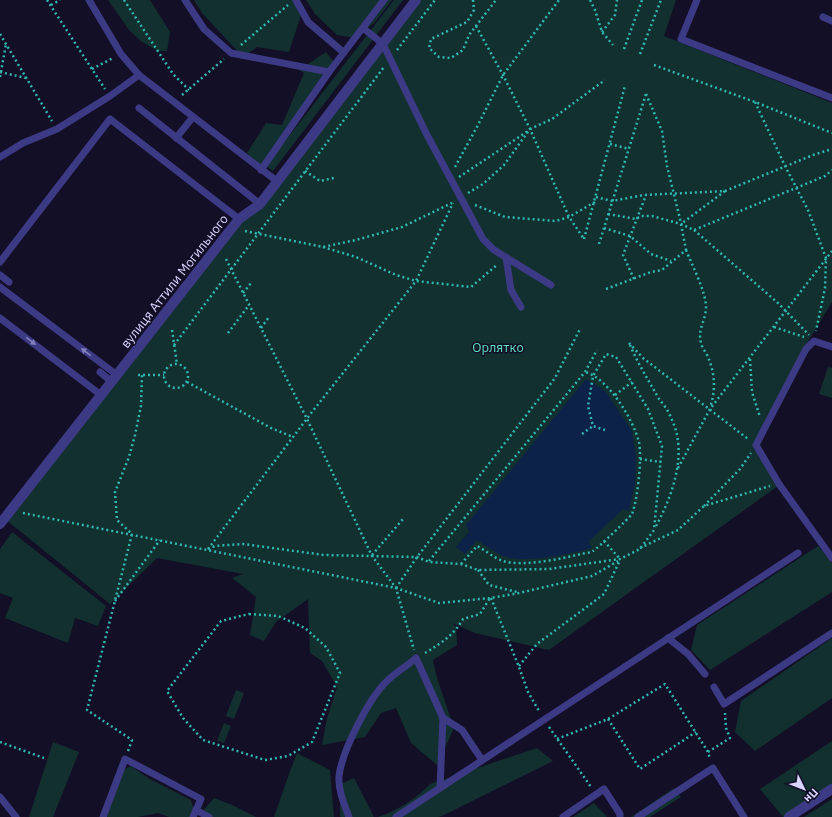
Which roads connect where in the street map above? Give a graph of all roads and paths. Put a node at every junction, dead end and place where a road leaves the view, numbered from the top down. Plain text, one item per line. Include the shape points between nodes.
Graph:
1 (47, 0) edge
2 (60, 0) edge
3 (89, 0) edge
4 (124, 0) edge
5 (186, 0) edge
6 (296, 0) edge
7 (384, 0) edge
8 (416, 0) edge
9 (435, 0) edge
10 (472, 0) edge
11 (496, 0) edge
12 (559, 0) edge
13 (590, 0) edge
14 (617, 0) edge
15 (642, 0) edge
16 (661, 0) edge
17 (697, 0) edge
18 (51, 5) junction
19 (823, 17) dead end
20 (832, 21) edge
21 (476, 26) junction
22 (363, 28) junction
23 (602, 32) junction
24 (0, 34) edge
25 (6, 44) junction
26 (382, 44) junction
27 (613, 45) dead end
28 (624, 49) dead end
29 (344, 52) junction
30 (121, 54) junction
31 (640, 54) dead end
32 (390, 59) junction
33 (654, 65) dead end
34 (92, 68) junction
35 (0, 72) edge
36 (329, 72) junction
37 (139, 75) junction
38 (503, 75) junction
39 (0, 77) edge
40 (26, 78) junction
41 (605, 80) dead end
42 (625, 86) dead end
43 (188, 90) dead end
44 (110, 96) junction
45 (832, 98) edge
46 (755, 102) junction
47 (139, 108) dead end
48 (193, 117) junction
49 (57, 129) junction
50 (530, 129) junction
51 (832, 133) edge
52 (176, 138) junction
53 (610, 144) junction
54 (629, 149) junction
55 (832, 149) edge
56 (0, 157) edge
57 (785, 166) junction
58 (261, 170) junction
59 (832, 170) edge
60 (306, 171) junction
61 (334, 178) dead end
62 (450, 180) junction
63 (278, 182) junction
64 (796, 188) junction
65 (725, 191) junction
66 (674, 193) junction
67 (646, 195) junction
68 (596, 197) junction
69 (460, 199) junction
70 (612, 201) junction
71 (595, 202) junction
72 (260, 204) junction
73 (608, 214) junction
74 (569, 217) junction
75 (239, 219) junction
76 (636, 219) junction
77 (682, 224) junction
78 (604, 228) junction
79 (694, 230) junction
80 (258, 233) junction
81 (630, 236) junction
82 (599, 244) dead end
83 (323, 247) junction
84 (686, 250) junction
85 (832, 251) edge
86 (506, 257) junction
87 (226, 258) dead end
88 (826, 258) junction
89 (671, 261) junction
90 (0, 262) edge
91 (231, 269) junction
92 (0, 275) edge
93 (634, 279) junction
94 (416, 281) junction
95 (9, 282) dead end
96 (251, 283) dead end
97 (551, 285) dead end
98 (0, 287) edge
99 (606, 289) dead end
100 (243, 293) junction
101 (249, 305) junction
102 (521, 307) dead end
103 (786, 312) junction
104 (268, 317) dead end
105 (0, 318) edge
106 (774, 327) junction
107 (260, 328) junction
108 (580, 329) dead end
109 (172, 330) dead end
110 (228, 333) dead end
111 (814, 341) junction
112 (174, 345) junction
113 (832, 346) edge
114 (597, 350) dead end
115 (750, 359) junction
116 (177, 364) junction
117 (100, 372) dead end
118 (585, 372) junction
119 (138, 375) dead end
120 (142, 375) junction
121 (164, 375) junction
122 (593, 376) junction
123 (114, 378) junction
124 (187, 382) junction
125 (632, 382) junction
126 (101, 395) junction
127 (614, 395) junction
128 (710, 409) junction
129 (306, 419) junction
130 (593, 426) junction
131 (764, 429) junction
132 (605, 430) dead end
133 (582, 434) dead end
134 (293, 437) junction
135 (756, 445) junction
136 (640, 460) junction
137 (661, 462) junction
138 (678, 468) junction
139 (779, 484) junction
140 (704, 506) junction
141 (10, 510) junction
142 (403, 519) dead end
143 (0, 524) edge
144 (654, 530) junction
145 (132, 534) junction
146 (160, 540) junction
147 (604, 541) junction
148 (208, 549) junction
149 (640, 549) junction
150 (798, 553) dead end
151 (372, 556) junction
152 (417, 558) junction
153 (832, 558) edge
154 (620, 559) junction
155 (429, 562) junction
156 (461, 564) junction
157 (478, 570) junction
158 (396, 588) junction
159 (519, 593) junction
160 (491, 598) junction
161 (114, 603) junction
162 (832, 634) edge
163 (668, 638) junction
164 (416, 658) junction
165 (519, 667) junction
166 (705, 674) dead end
167 (714, 687) dead end
168 (724, 704) junction
169 (443, 718) junction
170 (544, 719) junction
171 (608, 720) junction
172 (696, 732) junction
173 (0, 742) edge
174 (312, 742) joint
175 (708, 752) junction
176 (44, 758) dead end
177 (125, 759) junction
178 (482, 760) junction
179 (713, 768) junction
180 (440, 788) junction
181 (832, 789) edge
182 (597, 794) junction
183 (0, 797) edge
184 (194, 814) edge
185 (16, 817) edge
186 (103, 817) edge
187 (208, 817) edge
188 (349, 817) edge
189 (396, 817) edge
190 (562, 817) edge
191 (620, 817) edge
192 (638, 817) edge
193 (744, 817) edge
194 (789, 817) edge

1 - 18 path
2 - 18 path
3 - 30 lane
4 - 43 path via 173,74
5 - 36 lane via 204,29 231,53
6 - 29 lane via 308,22
7 - 22 lane
8 - 26 street, вулиця Аттили Могильного
9 - 32 path
10 - 21 path via 474,10 467,22 431,39 429,48 438,57 451,58 463,50
11 - 21 path
12 - 38 path
13 - 23 path
14 - 23 path via 615,15
15 - 28 path
16 - 31 path
17 - 45 lane via 681,38
18 - 34 path
19 - 20 lane
21 - 38 path
22 - 26 lane
22 - 29 lane
23 - 27 path
24 - 25 path
25 - 35 path
25 - 40 path
26 - 32 lane
26 - 63 street, вулиця Аттили Могильного
29 - 36 lane
30 - 34 path
30 - 37 lane
32 - 60 path
32 - 62 lane
33 - 46 path
34 - 44 path
35 - 39 path
35 - 40 path
36 - 58 lane
37 - 44 lane
37 - 48 lane
38 - 50 path
38 - 62 path
40 - 49 path
41 - 50 path via 552,119
42 - 53 path
44 - 49 lane
46 - 51 path
46 - 57 path
47 - 52 lane
48 - 52 lane
48 - 58 lane
49 - 56 lane via 23,143
50 - 62 path
50 - 69 path via 504,165 483,184
50 - 74 path
52 - 72 lane
53 - 54 path
53 - 68 path
54 - 66 path via 646,94 662,131
54 - 70 path
55 - 57 path
57 - 64 path
57 - 65 path
58 - 63 lane
59 - 64 path via 825,176
60 - 61 path via 320,180
60 - 80 path
62 - 69 lane
63 - 72 street, вулиця Аттили Могильного
64 - 79 path
64 - 88 path via 808,210
65 - 66 path
65 - 77 path
66 - 67 path
66 - 77 path
67 - 70 path
67 - 76 path
68 - 70 path
68 - 71 path
69 - 74 path via 505,217 556,221
69 - 86 lane via 482,239
70 - 73 path
71 - 74 path
71 - 74 path via 584,239
72 - 75 street, вулиця Аттили Могильного
73 - 76 path
73 - 78 path
75 - 90 lane via 110,120
75 - 123 street, вулиця Аттили Могильного
76 - 77 path via 641,216 652,216
76 - 81 path
77 - 79 path
77 - 84 path
78 - 81 path
78 - 82 path
79 - 103 path
80 - 83 path
80 - 91 path
81 - 89 path via 651,254
81 - 93 path via 623,255
83 - 94 path
83 - 94 path via 402,227 454,203
84 - 89 path
84 - 128 path via 705,298 705,318 700,331 701,343 709,358 713,375 714,387
85 - 88 path
86 - 94 path via 471,287
86 - 97 lane
86 - 102 lane via 511,290
87 - 91 path
88 - 103 path
88 - 111 path via 824,288
89 - 93 path via 662,270
91 - 100 path
91 - 112 path
92 - 95 lane
93 - 99 path
94 - 129 path
96 - 100 path
123 -> 98 lane
100 - 101 path
101 - 107 path
101 - 110 path
103 - 106 path
103 - 111 path
104 - 107 path
105 -> 126 lane
106 - 111 path
106 - 115 path
107 - 129 path
108 - 152 path via 555,378
109 - 112 path
111 - 113 lane
111 - 131 lane via 806,349
112 - 116 path
114 - 118 path
115 - 128 path
115 - 131 path via 752,392
116 - 121 path via 167,368
116 - 124 path via 187,370
117 - 123 lane
118 - 122 path
118 - 155 path
119 - 120 path
120 - 121 path
120 - 145 path via 141,406 135,435 115,492 117,520
121 - 124 path via 167,384 175,388 184,386
122 - 125 path via 606,354 616,357
122 - 127 path
122 - 130 path via 588,406
123 - 126 street, вулиця Аттили Могильного
124 - 134 path via 271,428
125 - 127 path
125 - 137 path via 648,409 662,446
126 - 141 street, вулиця Аттили Могильного
127 - 136 path via 631,421 639,442
128 - 135 path
128 - 138 path
128 - 138 path via 643,358 629,343 672,420 678,442
129 - 134 path
129 - 151 path
130 - 132 path
130 - 133 path
131 - 135 lane
134 - 148 path
135 - 139 lane
135 - 140 path via 740,469
136 - 137 path
136 - 147 path via 632,515
137 - 144 path
138 - 144 path via 665,508
139 - 140 path
139 - 153 lane
140 - 149 path via 678,530
141 - 143 street, вулиця Аттили Могильного
141 - 145 path
142 - 151 path
144 - 149 path
145 - 146 path
145 - 161 path
146 - 148 path
146 - 161 path
147 - 154 path
147 - 156 path via 593,551 565,558 520,563 502,561 477,546
148 - 151 path via 243,544 324,555
148 - 158 path
149 - 154 path
150 - 163 lane
151 - 152 path
151 - 158 path
152 - 155 path
152 - 158 path
154 - 157 path via 550,569
154 - 159 path via 592,576
154 - 165 path via 604,594 537,644
155 - 156 path
156 - 157 path
157 - 159 path via 489,585
158 - 160 path via 438,603
158 - 164 path
159 - 160 path
160 - 164 path via 480,614 463,619 458,629 445,641
160 - 165 path
161 - 177 path via 87,710 132,740
162 - 168 lane
163 - 166 lane via 688,654
163 - 170 lane
164 - 169 lane
164 - 188 lane via 387,680 351,738 339,776 340,789
165 - 170 path via 528,692
167 - 168 lane
168 - 175 path via 726,728 730,738
169 - 178 lane via 462,730
169 - 180 lane
170 - 178 lane
171 - 172 path via 665,684
171 - 172 path via 640,769
171 - 182 path via 557,739
172 - 175 path
173 - 176 path
174 - 174 path via 340,673 326,647 305,628 278,616 249,614 221,621 167,691 183,718 203,740 265,760 288,756
175 - 179 path
177 - 184 lane via 201,798
177 - 186 lane
178 - 180 lane
179 - 192 lane
179 - 193 lane
180 - 189 lane
181 - 194 street
182 - 190 lane
182 - 191 lane via 604,789
183 - 185 lane
184 - 187 lane

